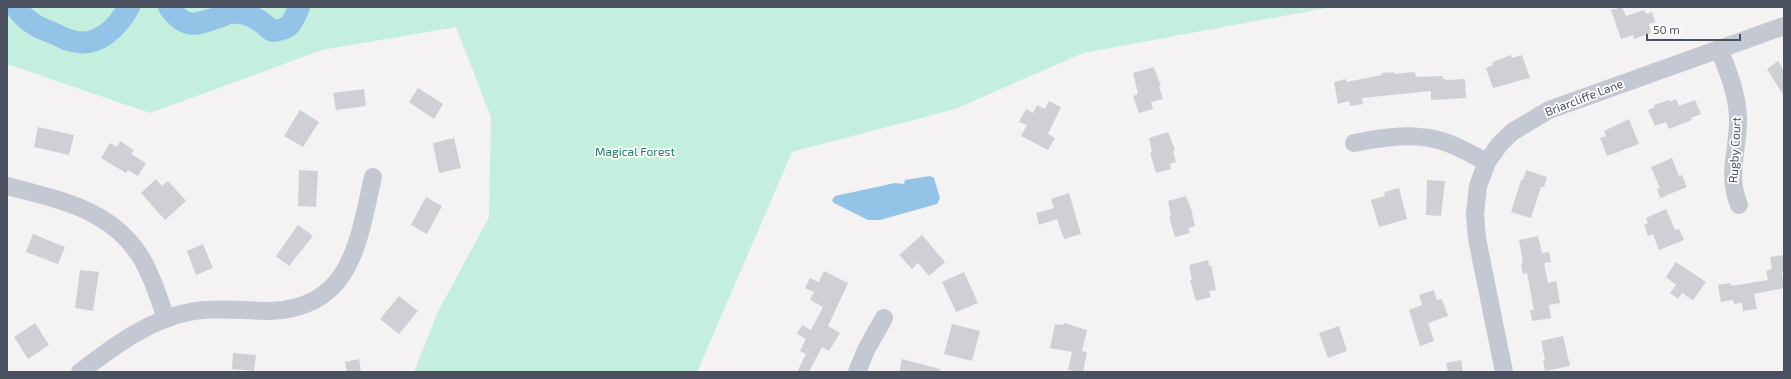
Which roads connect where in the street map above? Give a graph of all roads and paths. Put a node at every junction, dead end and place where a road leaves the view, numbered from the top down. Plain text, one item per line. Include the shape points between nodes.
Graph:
1 (1784, 26) edge
2 (1719, 49) junction
3 (1354, 143) dead end
4 (1487, 162) junction
5 (373, 177) dead end
6 (7, 186) edge
7 (1739, 204) dead end
8 (884, 318) dead end
9 (166, 319) junction
10 (80, 372) edge
11 (857, 372) edge
12 (1504, 372) edge

1 - 2 street, Briarcliffe Lane
2 - 4 street, Briarcliffe Lane via 1549,110 1512,132
2 - 7 street, Rugby Court via 1735,96 1738,117 1732,177
3 - 4 street via 1389,136 1428,138 1446,142
4 - 12 street, Briarcliffe Lane via 1478,186 1474,214
5 - 9 street via 358,243 338,281 325,294 309,304 292,309 193,311
6 - 9 street via 79,207 105,220 123,234 149,272
8 - 11 street
9 - 10 street via 136,331

